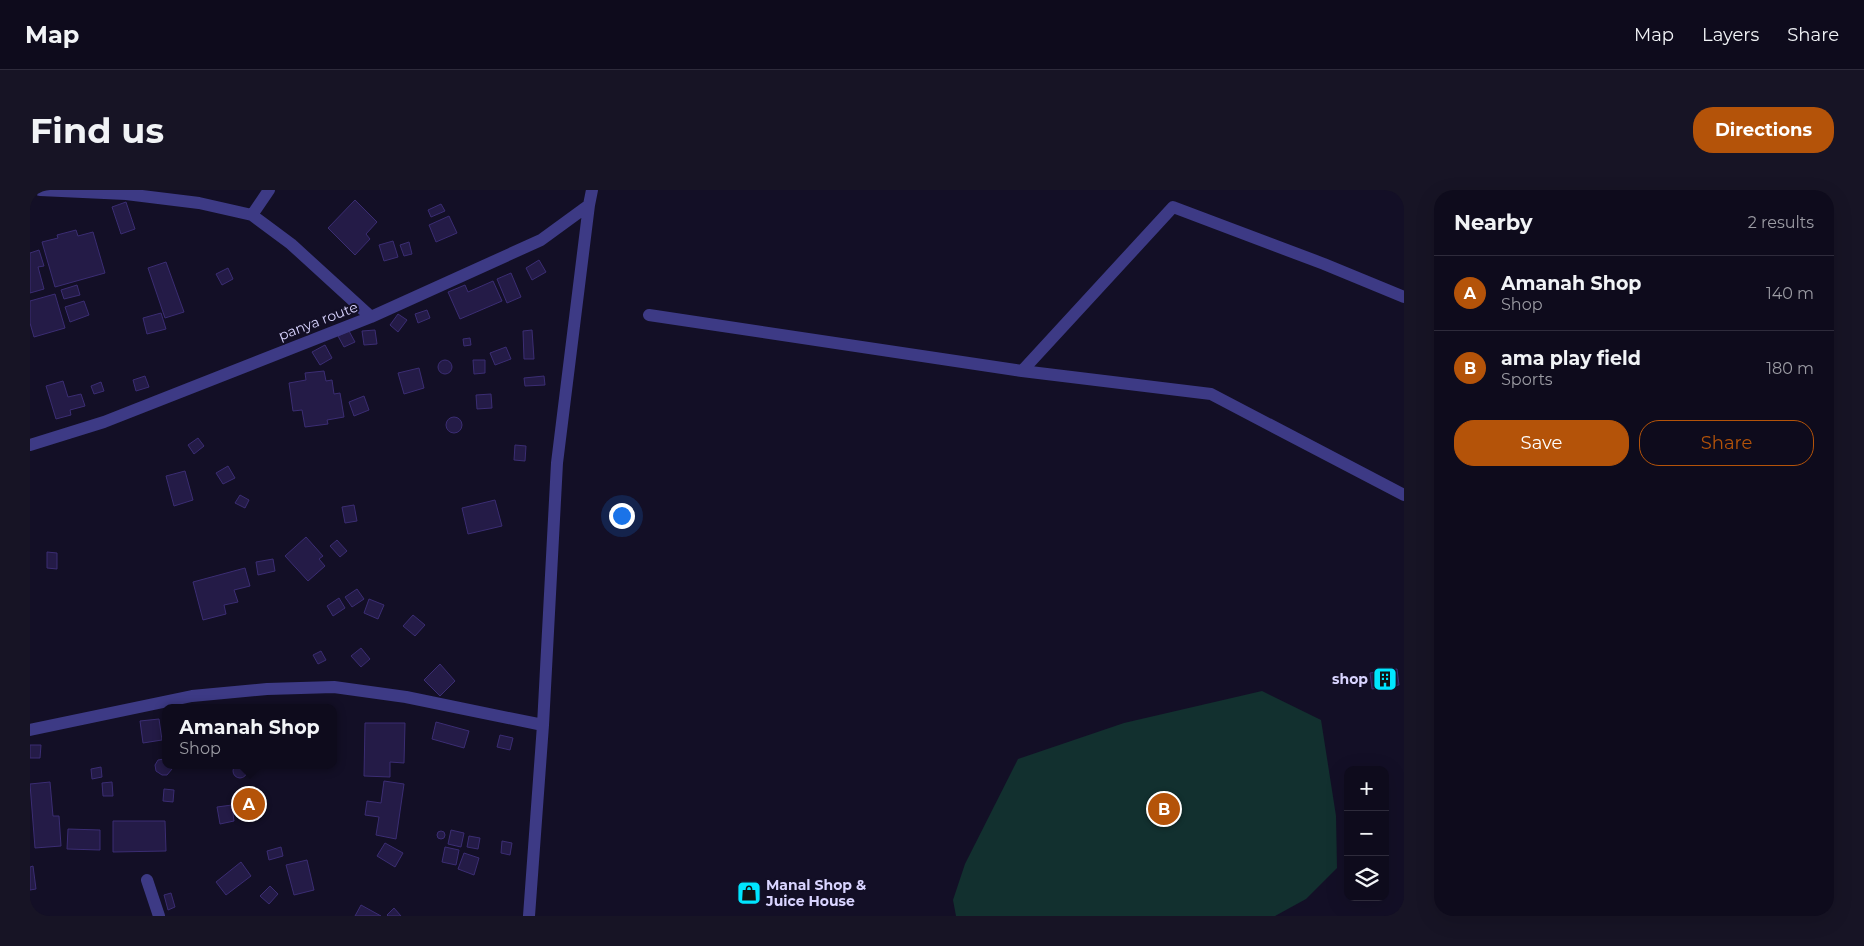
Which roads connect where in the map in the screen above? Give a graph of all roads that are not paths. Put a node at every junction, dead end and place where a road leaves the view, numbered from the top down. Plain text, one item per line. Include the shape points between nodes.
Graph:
1 (40, 190) edge
2 (269, 190) edge
3 (592, 190) edge
4 (589, 205) junction
5 (252, 215) junction
6 (1404, 298) edge
7 (649, 315) dead end
8 (371, 317) junction
9 (1022, 371) junction
10 (30, 445) edge
11 (1404, 495) edge
12 (543, 725) junction
13 (30, 730) edge
14 (147, 880) dead end
15 (159, 916) edge
16 (529, 916) edge

1 - 5 street via 126,194 199,203
2 - 5 street
3 - 4 street
4 - 8 street, panya route via 541,240
4 - 12 street via 557,463
5 - 8 street via 291,244
6 - 9 street via 1173,207
7 - 9 street
8 - 10 street, panya route via 104,422
9 - 11 street via 1211,394
12 - 13 street via 406,697 334,687 192,696
12 - 16 street
14 - 15 street

